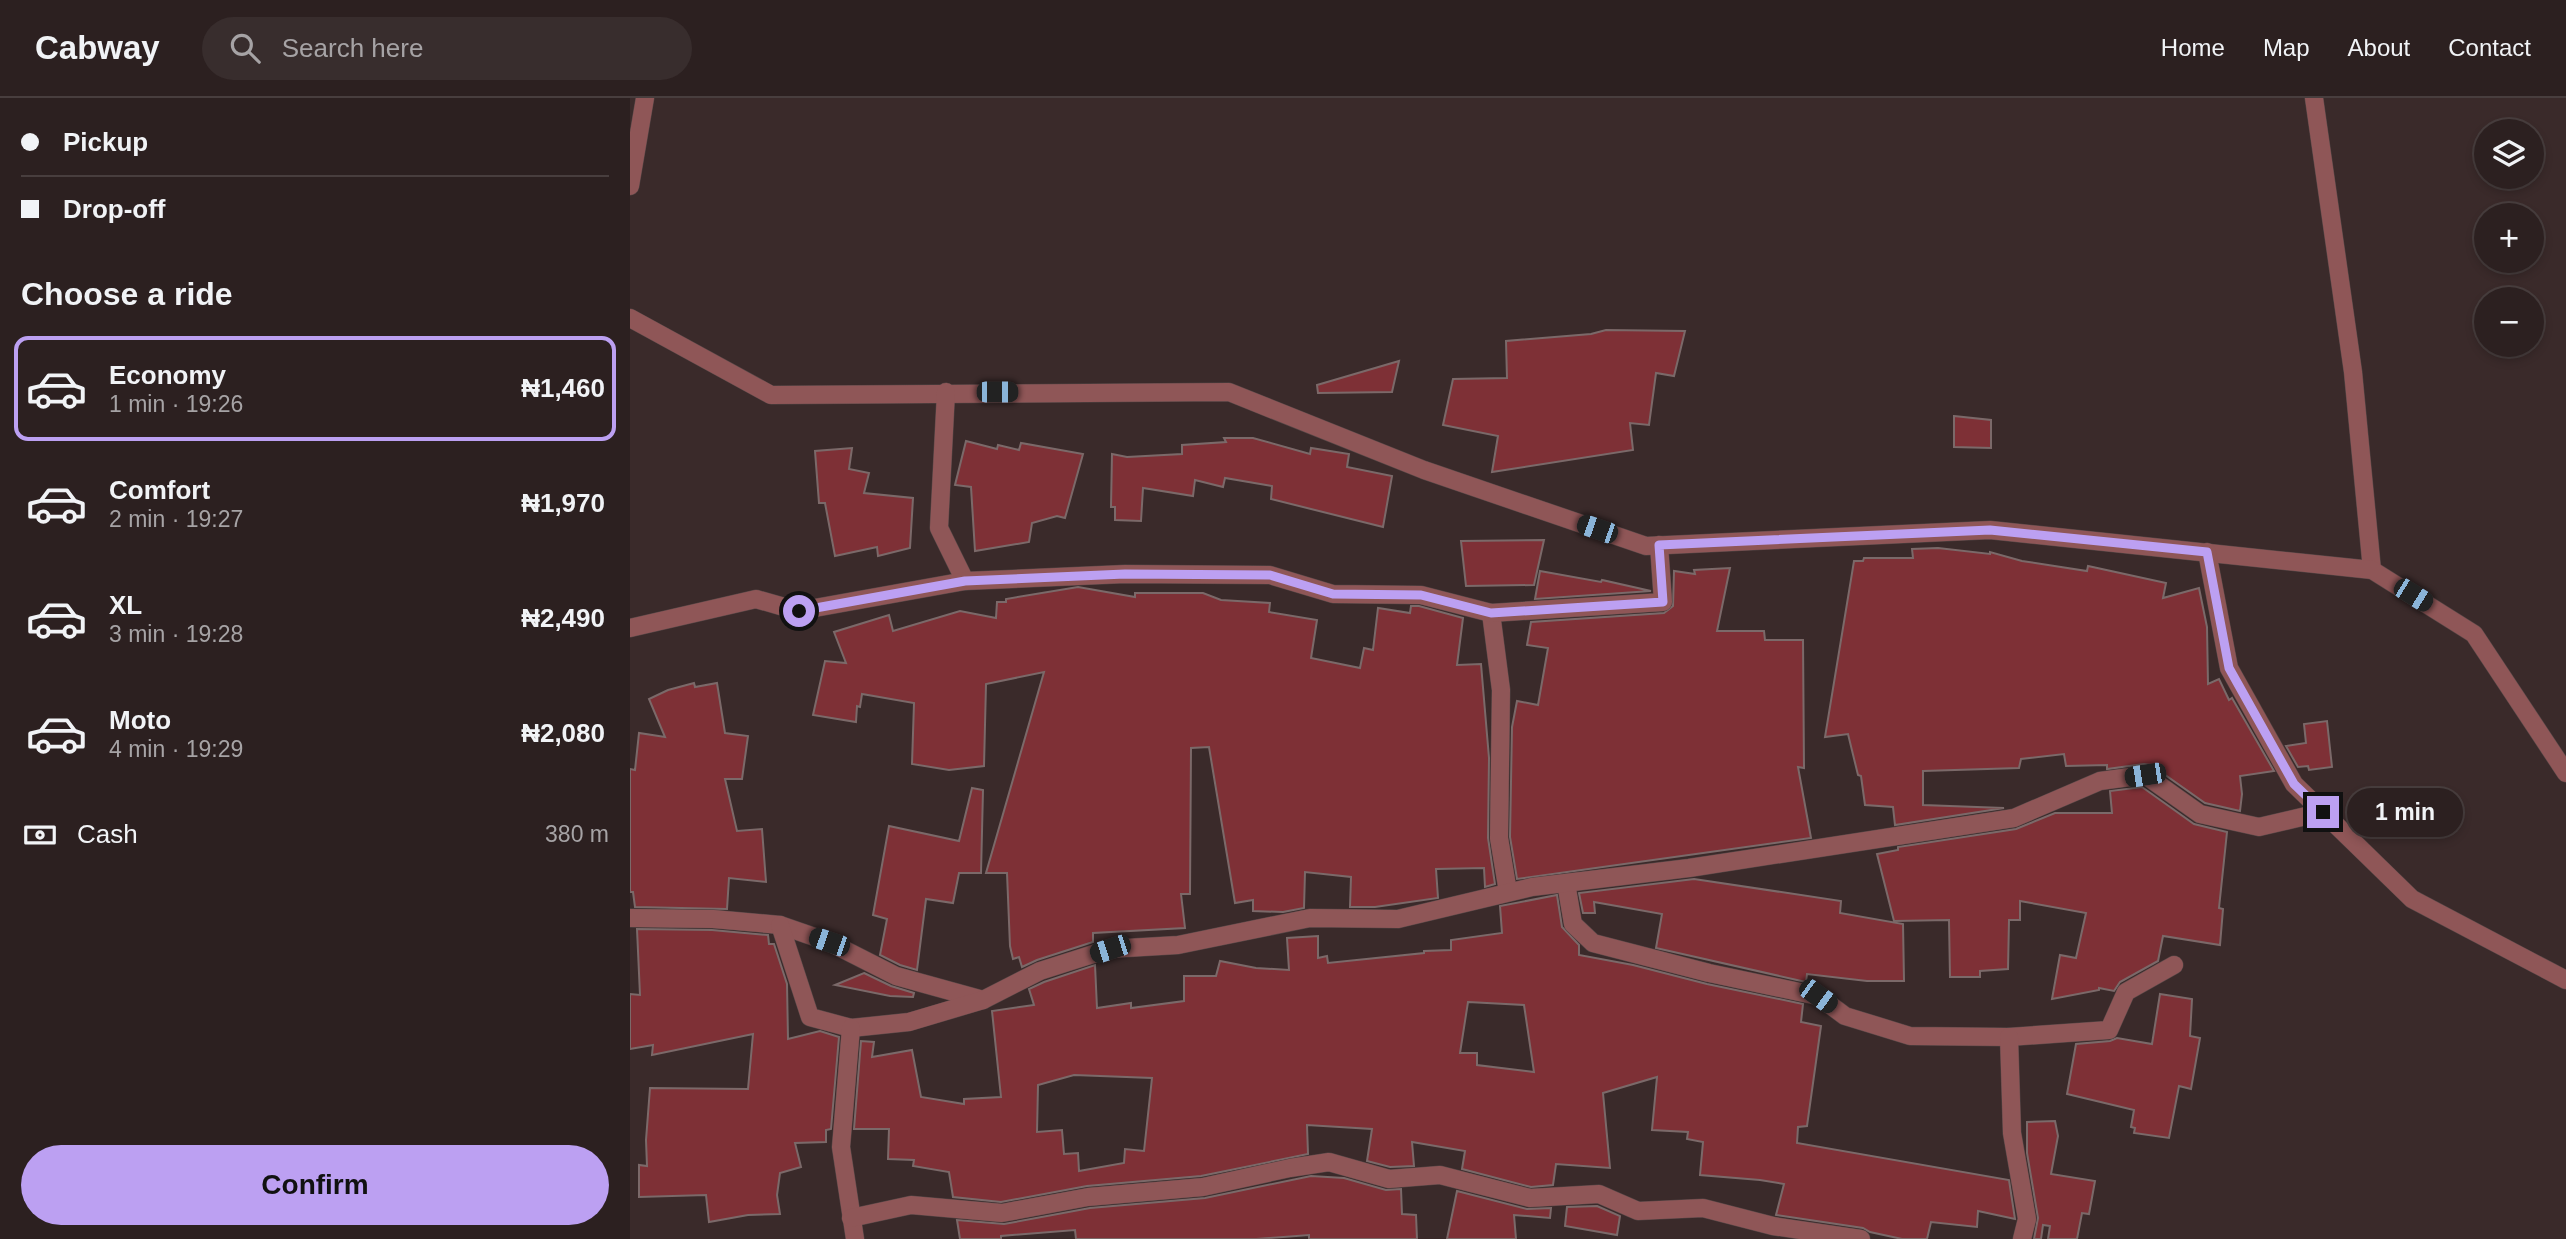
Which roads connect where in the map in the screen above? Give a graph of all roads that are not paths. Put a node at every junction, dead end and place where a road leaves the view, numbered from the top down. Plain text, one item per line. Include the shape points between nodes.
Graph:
1 (645, 98) edge
2 (2314, 98) edge
3 (630, 186) edge
4 (630, 318) edge
5 (946, 393) junction
6 (1659, 545) junction
7 (2207, 552) junction
8 (2372, 569) junction
9 (965, 581) junction
10 (1491, 613) junction
11 (630, 628) edge
12 (2566, 773) edge
13 (2323, 812) junction
14 (1566, 883) junction
15 (1508, 892) junction
16 (630, 918) edge
17 (780, 925) junction
18 (2174, 965) dead end
19 (2566, 980) edge
20 (983, 1000) junction
21 (851, 1028) junction
22 (2009, 1037) junction
23 (851, 1218) junction
24 (855, 1239) edge
25 (1861, 1239) edge
26 (2022, 1239) edge

1 - 3 street
2 - 8 street via 2353,372
4 - 5 street via 771,395
5 - 6 street via 1230,391 1424,470 1646,545
5 - 9 street via 939,528
6 - 7 street via 1990,530
6 - 10 street via 1663,602
7 - 8 street
7 - 13 street via 2229,668 2294,784
8 - 12 street via 2474,634
9 - 10 street via 1125,574 1270,575 1333,594 1421,595
9 - 11 street via 799,611 756,599
10 - 15 street via 1501,690 1499,838
13 - 14 street via 2259,827 2200,814 2145,775 2100,781 2014,818
13 - 19 street via 2412,899
14 - 15 street
14 - 22 street via 1573,924 1593,943 1818,996 1845,1016 1910,1036
15 - 20 street via 1398,919 1310,918 1178,946 1110,949 1040,971
16 - 17 street
17 - 20 street via 829,942 896,976
17 - 21 street via 810,1017
18 - 22 street via 2126,992 2109,1030
20 - 21 street via 909,1022
21 - 23 street via 841,1147
22 - 26 street via 2012,1133 2026,1219
23 - 24 street
23 - 25 street via 911,1205 1002,1213 1088,1197 1203,1188 1329,1162 1389,1179 1440,1175 1530,1198 1599,1194 1638,1211 1703,1208 1773,1226

